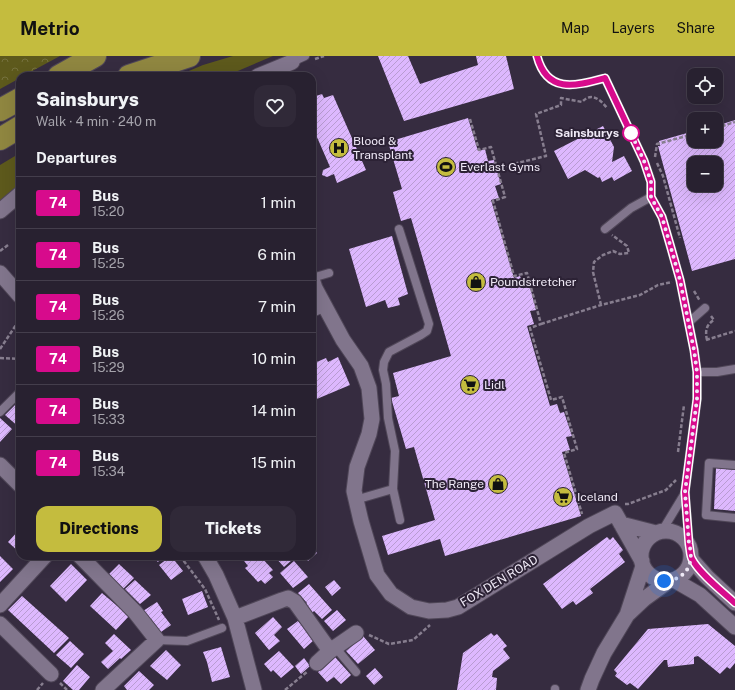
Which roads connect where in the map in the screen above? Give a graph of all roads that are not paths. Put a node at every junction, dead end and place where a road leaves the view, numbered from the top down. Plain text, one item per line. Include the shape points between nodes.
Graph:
1 (95, 56) edge
2 (189, 56) edge
3 (537, 56) edge
4 (299, 59) edge
5 (66, 72) edge
6 (141, 72) edge
7 (263, 72) edge
8 (16, 101) edge
9 (0, 110) edge
10 (16, 197) edge
11 (651, 197) junction
12 (0, 211) edge
13 (399, 229) dead end
14 (605, 229) road end
15 (329, 272) dead end
16 (0, 273) edge
17 (316, 277) edge
18 (16, 291) edge
19 (316, 294) edge
20 (705, 308) dead end
21 (319, 310) edge
22 (689, 322) junction
23 (735, 369) edge
24 (697, 372) junction
25 (16, 396) edge
26 (0, 412) edge
27 (0, 465) edge
28 (735, 465) edge
29 (16, 481) edge
30 (393, 489) junction
31 (685, 492) junction
32 (355, 500) junction
33 (735, 518) edge
34 (400, 520) dead end
35 (621, 524) junction
36 (659, 532) junction
37 (690, 551) junction
38 (41, 560) edge
39 (84, 560) edge
40 (207, 560) edge
41 (642, 563) junction
42 (672, 580) junction
43 (735, 602) edge
44 (0, 604) edge
45 (627, 615) junction
46 (235, 618) junction
47 (0, 624) edge
48 (735, 627) edge
49 (222, 628) road end
50 (356, 633) road end
51 (157, 640) junction
52 (333, 649) junction
53 (317, 663) road end
54 (356, 672) dead end
55 (51, 674) dead end
56 (103, 690) edge
57 (254, 690) edge
58 (588, 690) edge

1 - 5 main road
2 - 6 main road
3 - 11 lane via 544,72 552,81 560,84 578,85 605,78 644,161 651,182
4 - 7 street via 274,63
8 - 9 main road
10 - 12 street
11 - 14 lane via 631,208
11 - 22 lane via 662,217
13 - 30 lane via 429,324 427,331 389,352 384,362 388,418 396,451
15 - 17 lane
16 - 18 street
19 - 21 street, FOX DEN ROAD
20 - 22 lane
21 - 32 street, FOX DEN ROAD via 361,366 369,388 372,419 357,467
22 - 24 lane
23 - 24 lane
24 - 31 lane via 696,414
25 - 26 lane
27 - 29 street
28 - 33 lane via 709,463 706,515
30 - 32 lane
30 - 34 lane
31 - 36 lane
31 - 37 lane
32 - 35 street, FOX DEN ROAD via 373,564 386,589 411,607 429,611 458,607 616,513
35 - 36 street
35 - 41 street
36 - 37 street via 678,534 684,538
36 - 41 street via 645,543 641,552
37 - 42 street via 690,564 685,573
37 - 43 street via 707,577
38 - 44 street
39 - 51 street via 135,612
40 - 46 street
41 - 42 street via 651,576
41 - 45 street
42 - 45 street via 644,599
42 - 48 street via 695,591
45 - 58 street via 604,653
46 - 52 street via 288,598 295,602
46 - 57 street
47 - 55 street
49 - 51 lane via 187,641
50 - 52 street
51 - 56 street
52 - 53 street
52 - 54 lane

